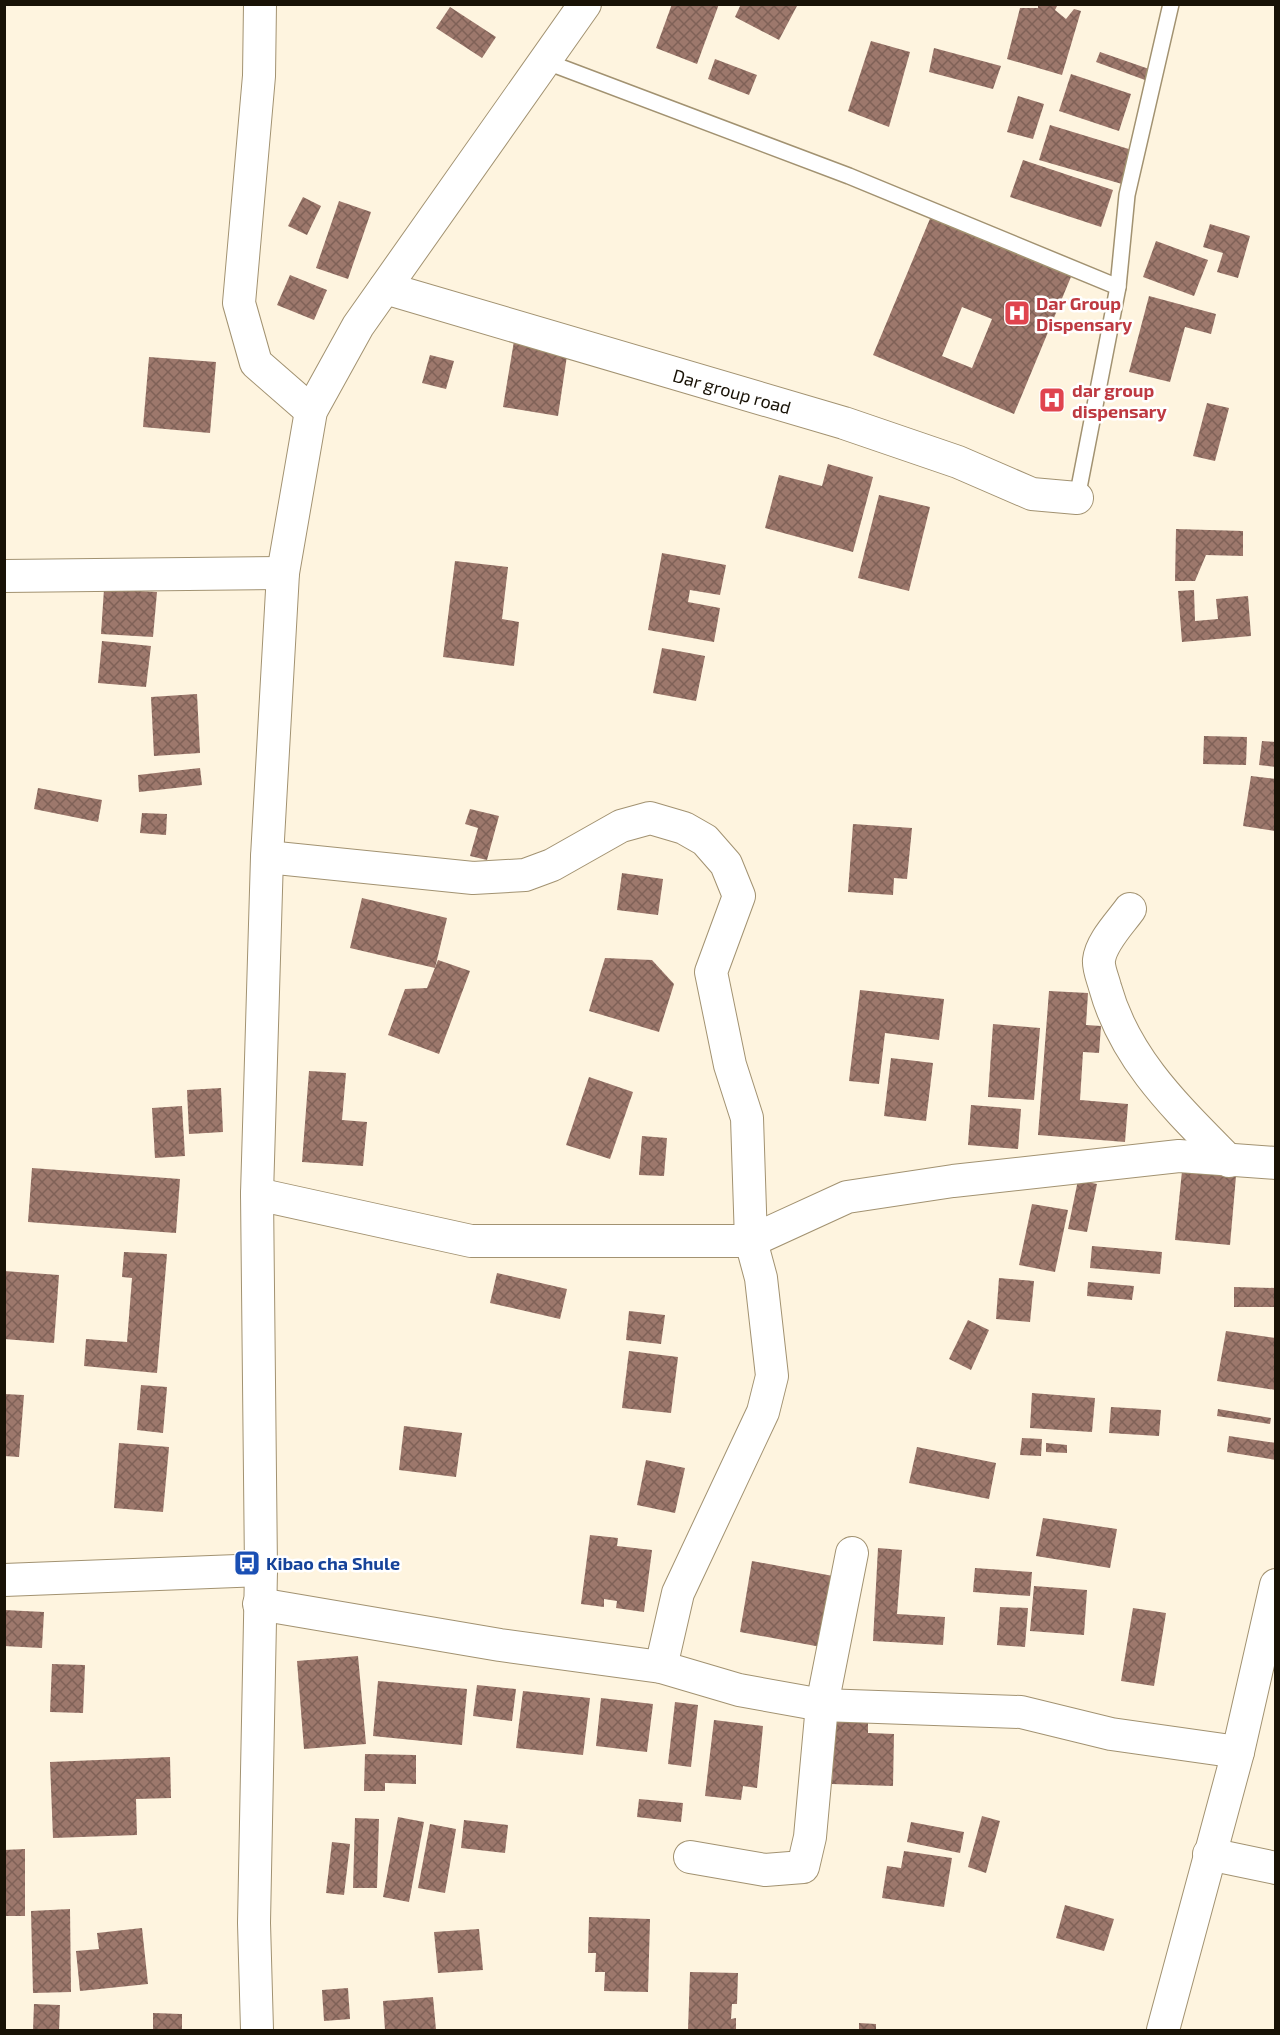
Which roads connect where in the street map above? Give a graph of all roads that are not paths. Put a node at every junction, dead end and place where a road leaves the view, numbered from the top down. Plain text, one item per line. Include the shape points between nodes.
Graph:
1 (260, 4) edge
2 (585, 4) edge
3 (1171, 4) edge
4 (547, 62) junction
5 (1118, 287) junction
6 (385, 288) junction
7 (311, 411) junction
8 (1077, 498) joint
9 (283, 573) junction
10 (4, 576) edge
11 (267, 856) junction
12 (1130, 909) dead end
13 (1229, 1161) junction
14 (1275, 1164) edge
15 (257, 1194) junction
16 (751, 1241) junction
17 (852, 1553) dead end
18 (261, 1570) junction
19 (4, 1580) edge
20 (1275, 1585) edge
21 (259, 1604) junction
22 (1267, 1657) edge
23 (661, 1667) junction
24 (822, 1706) junction
25 (1238, 1752) junction
26 (1209, 1854) junction
27 (690, 1857) dead end
28 (1275, 1868) edge
29 (257, 2031) edge
30 (1163, 2031) edge

1 - 7 street via 259,76 239,303 256,363
2 - 4 street
3 - 5 lane via 1127,195
4 - 5 lane via 849,176
4 - 6 street
5 - 8 lane
6 - 7 street via 358,326
6 - 8 street, Dar group road via 843,423 958,462 1032,494
7 - 9 street
9 - 10 street
9 - 11 street
11 - 15 street
11 - 16 street via 473,878 525,875 552,865 621,826 650,818 684,828 705,840 726,864 738,897 711,972 730,1065 747,1118
12 - 13 street via 1098,961 1111,1010 1136,1058 1170,1101
13 - 14 street
13 - 16 street via 1179,1156 847,1197
15 - 16 street via 471,1241
15 - 18 street
16 - 23 street via 761,1278 772,1376 763,1412 678,1593
17 - 24 street
18 - 19 street
18 - 21 street
20 - 22 street
21 - 23 street
21 - 29 street via 254,1923
22 - 25 street
23 - 24 street via 740,1690
24 - 25 street via 1021,1712 1111,1734
24 - 27 street via 803,1867 765,1870
25 - 26 street
26 - 28 street
26 - 30 street

